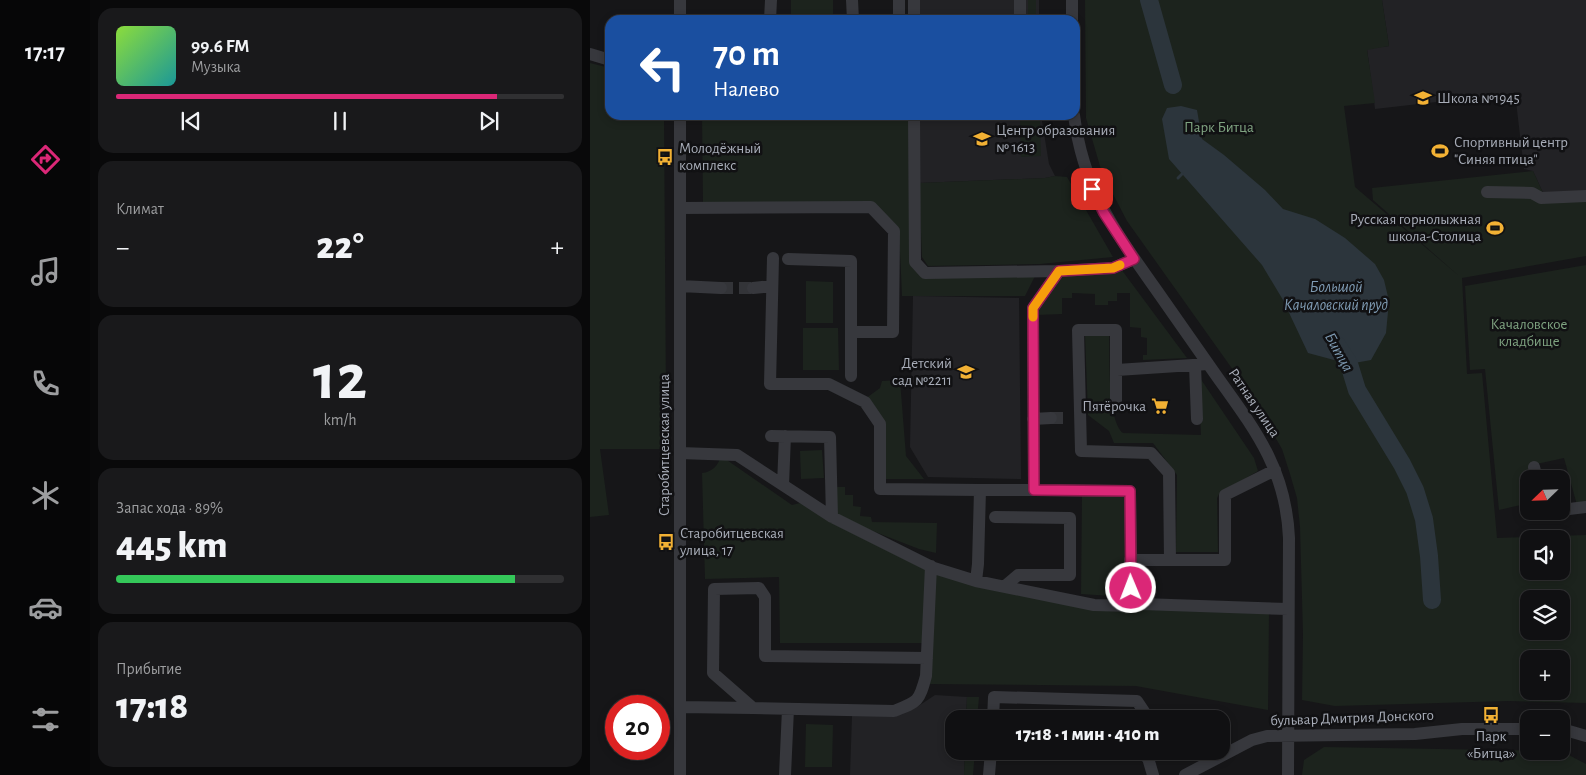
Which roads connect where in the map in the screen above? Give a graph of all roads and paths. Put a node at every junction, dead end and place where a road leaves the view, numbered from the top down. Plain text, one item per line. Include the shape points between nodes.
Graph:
1 (680, 0) edge
2 (771, 0) edge
3 (852, 0) edge
4 (899, 0) edge
5 (914, 0) edge
6 (1020, 0) edge
7 (1072, 0) edge
8 (680, 15) edge
9 (770, 15) edge
10 (853, 15) edge
11 (899, 15) edge
12 (914, 15) edge
13 (1020, 15) edge
14 (1072, 15) edge
15 (590, 54) edge
16 (605, 58) edge
17 (680, 120) edge
18 (914, 120) edge
19 (1075, 120) edge
20 (1487, 192) dead end
21 (1586, 196) edge
22 (680, 208) junction
23 (773, 258) dead end
24 (788, 259) dead end
25 (1134, 259) junction
26 (1059, 271) junction
27 (680, 286) junction
28 (772, 286) junction
29 (721, 288) tunnel mouth
30 (753, 288) tunnel mouth
31 (851, 332) junction
32 (1202, 364) junction
33 (1117, 370) junction
34 (851, 376) dead end
35 (1116, 401) dead end
36 (1052, 418) tunnel mouth
37 (1033, 419) junction
38 (1197, 419) dead end
39 (771, 436) dead end
40 (785, 436) junction
41 (680, 453) junction
42 (1276, 470) junction
43 (784, 485) junction
44 (980, 490) junction
45 (1034, 490) junction
46 (1586, 507) edge
47 (1570, 509) edge
48 (832, 517) junction
49 (995, 517) dead end
50 (1130, 560) junction
51 (1170, 560) junction
52 (931, 566) junction
53 (976, 580) junction
54 (1005, 586) junction
55 (1132, 606) junction
56 (1288, 609) junction
57 (927, 658) junction
58 (680, 707) junction
59 (754, 708) junction
60 (788, 708) junction
61 (993, 710) edge
62 (1143, 710) edge
63 (1586, 728) edge
64 (1520, 729) edge
65 (1570, 729) edge
66 (1570, 732) edge
67 (1288, 735) junction
68 (1586, 736) edge
69 (990, 760) edge
70 (1148, 760) edge
71 (680, 775) edge
72 (785, 775) edge
73 (989, 775) edge
74 (1153, 775) edge
75 (1185, 775) edge
76 (1288, 775) edge

1 - 8 street
2 - 9 street
3 - 10 street
4 - 11 street
5 - 12 street
6 - 13 street
7 - 14 street
15 - 16 street
17 - 22 street, Старобитцевская улица
18 - 26 street via 915,262 924,273
19 - 25 street, Ратная улица via 1092,189
20 - 21 street via 1532,193 1541,198
22 - 27 street, Старобитцевская улица
22 - 31 street via 871,207 894,230 893,332
23 - 28 street
24 - 31 street via 851,261
25 - 26 street via 1113,268
25 - 32 street, Ратная улица
26 - 37 street via 1033,308
27 - 29 street
27 - 41 street, Старобитцевская улица
28 - 30 street
28 - 44 street via 770,384 829,384 865,402 880,424 880,488
31 - 34 street
32 - 33 street
32 - 38 street
32 - 42 street, Ратная улица via 1257,432
33 - 35 street
33 - 51 street via 1116,330 1078,330 1074,418 1081,451 1151,453 1169,473
36 - 37 street
37 - 45 street
39 - 40 street
40 - 43 street
40 - 48 street via 830,437
41 - 43 street via 737,454
41 - 58 street, Старобитцевская улица
42 - 51 street via 1225,495 1225,560
42 - 56 street, Ратная улица via 1288,519
43 - 48 street
44 - 45 street
44 - 53 street
45 - 50 street via 1130,491
46 - 47 street
48 - 52 street
49 - 54 street via 1070,518 1070,575 1018,575
50 - 51 street
50 - 55 street
52 - 53 street
52 - 57 street
53 - 54 street
54 - 55 street via 1094,604
55 - 56 street
56 - 67 street, Ратная улица
57 - 59 street via 765,656 765,597 759,588 714,589 714,673
57 - 60 street via 922,692 914,703 894,711
58 - 59 street
58 - 71 street, Старобитцевская улица
59 - 60 street
60 - 72 street
61 - 62 street via 994,697 1137,701
63 - 65 street
64 - 67 street, бульвар Дмитрия Донского
66 - 68 street
67 - 75 street, бульвар Дмитрия Донского via 1256,738
67 - 76 street, Ратная улица
69 - 73 street
70 - 74 street

